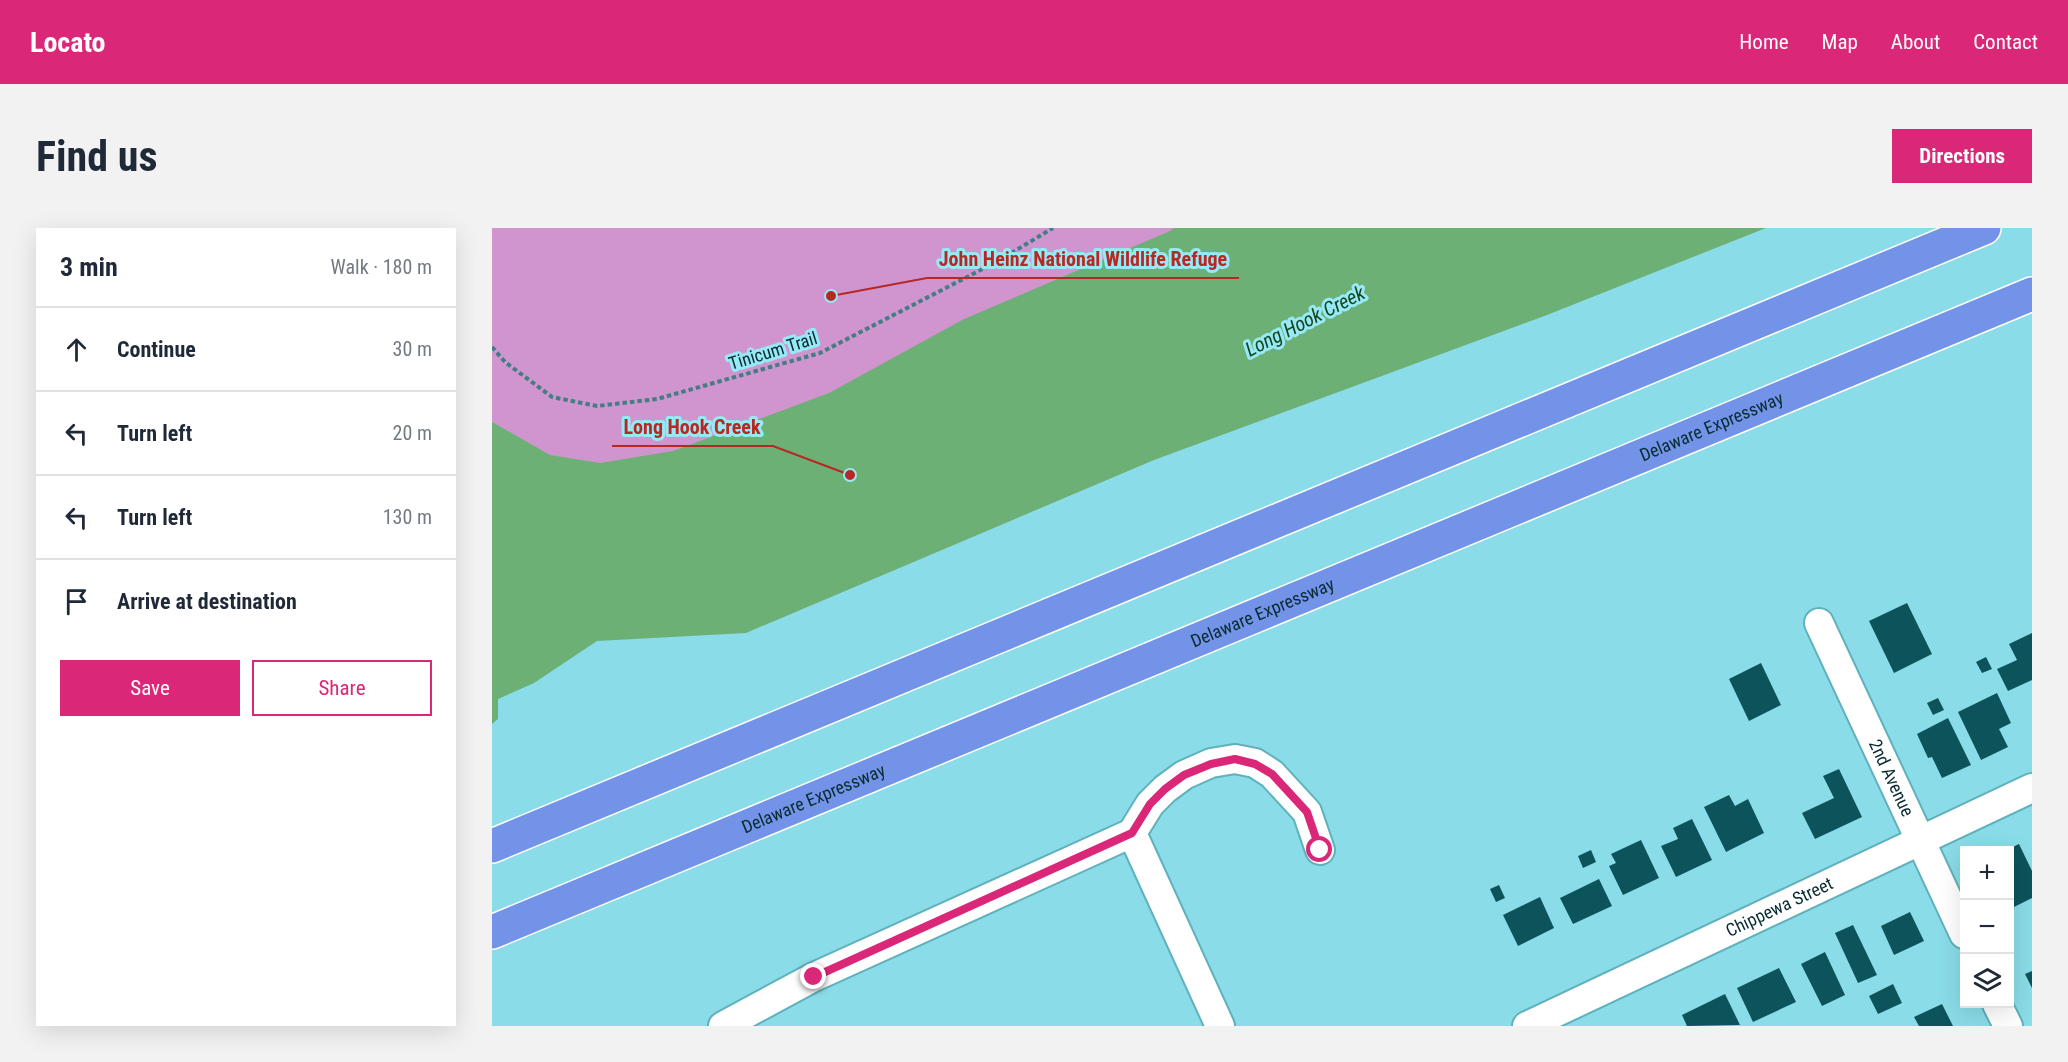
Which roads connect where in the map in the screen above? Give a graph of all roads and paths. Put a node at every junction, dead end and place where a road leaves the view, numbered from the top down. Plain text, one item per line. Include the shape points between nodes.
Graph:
1 (1053, 228) edge
2 (1984, 228) edge
3 (2032, 294) edge
4 (492, 347) edge
5 (1819, 623) dead end
6 (2032, 788) edge
7 (1132, 833) junction
8 (1921, 840) junction
9 (494, 846) edge
10 (1320, 850) dead end
11 (1960, 922) edge
12 (492, 932) edge
13 (1999, 1008) edge
14 (723, 1026) edge
15 (1220, 1026) edge
16 (1527, 1026) edge
17 (2008, 1026) edge

1 - 4 path, Tinicum Trail via 998,261 820,353 657,399 597,406 552,397 505,362
2 - 9 highway
3 - 12 highway, Delaware Expressway
5 - 8 street, 2nd Avenue
6 - 8 street, Chippewa Street
7 - 10 street via 1150,804 1184,775 1235,759 1272,774 1307,812
7 - 14 street via 814,977
7 - 15 street
8 - 11 street, 2nd Avenue
8 - 16 street, Chippewa Street
13 - 17 street

